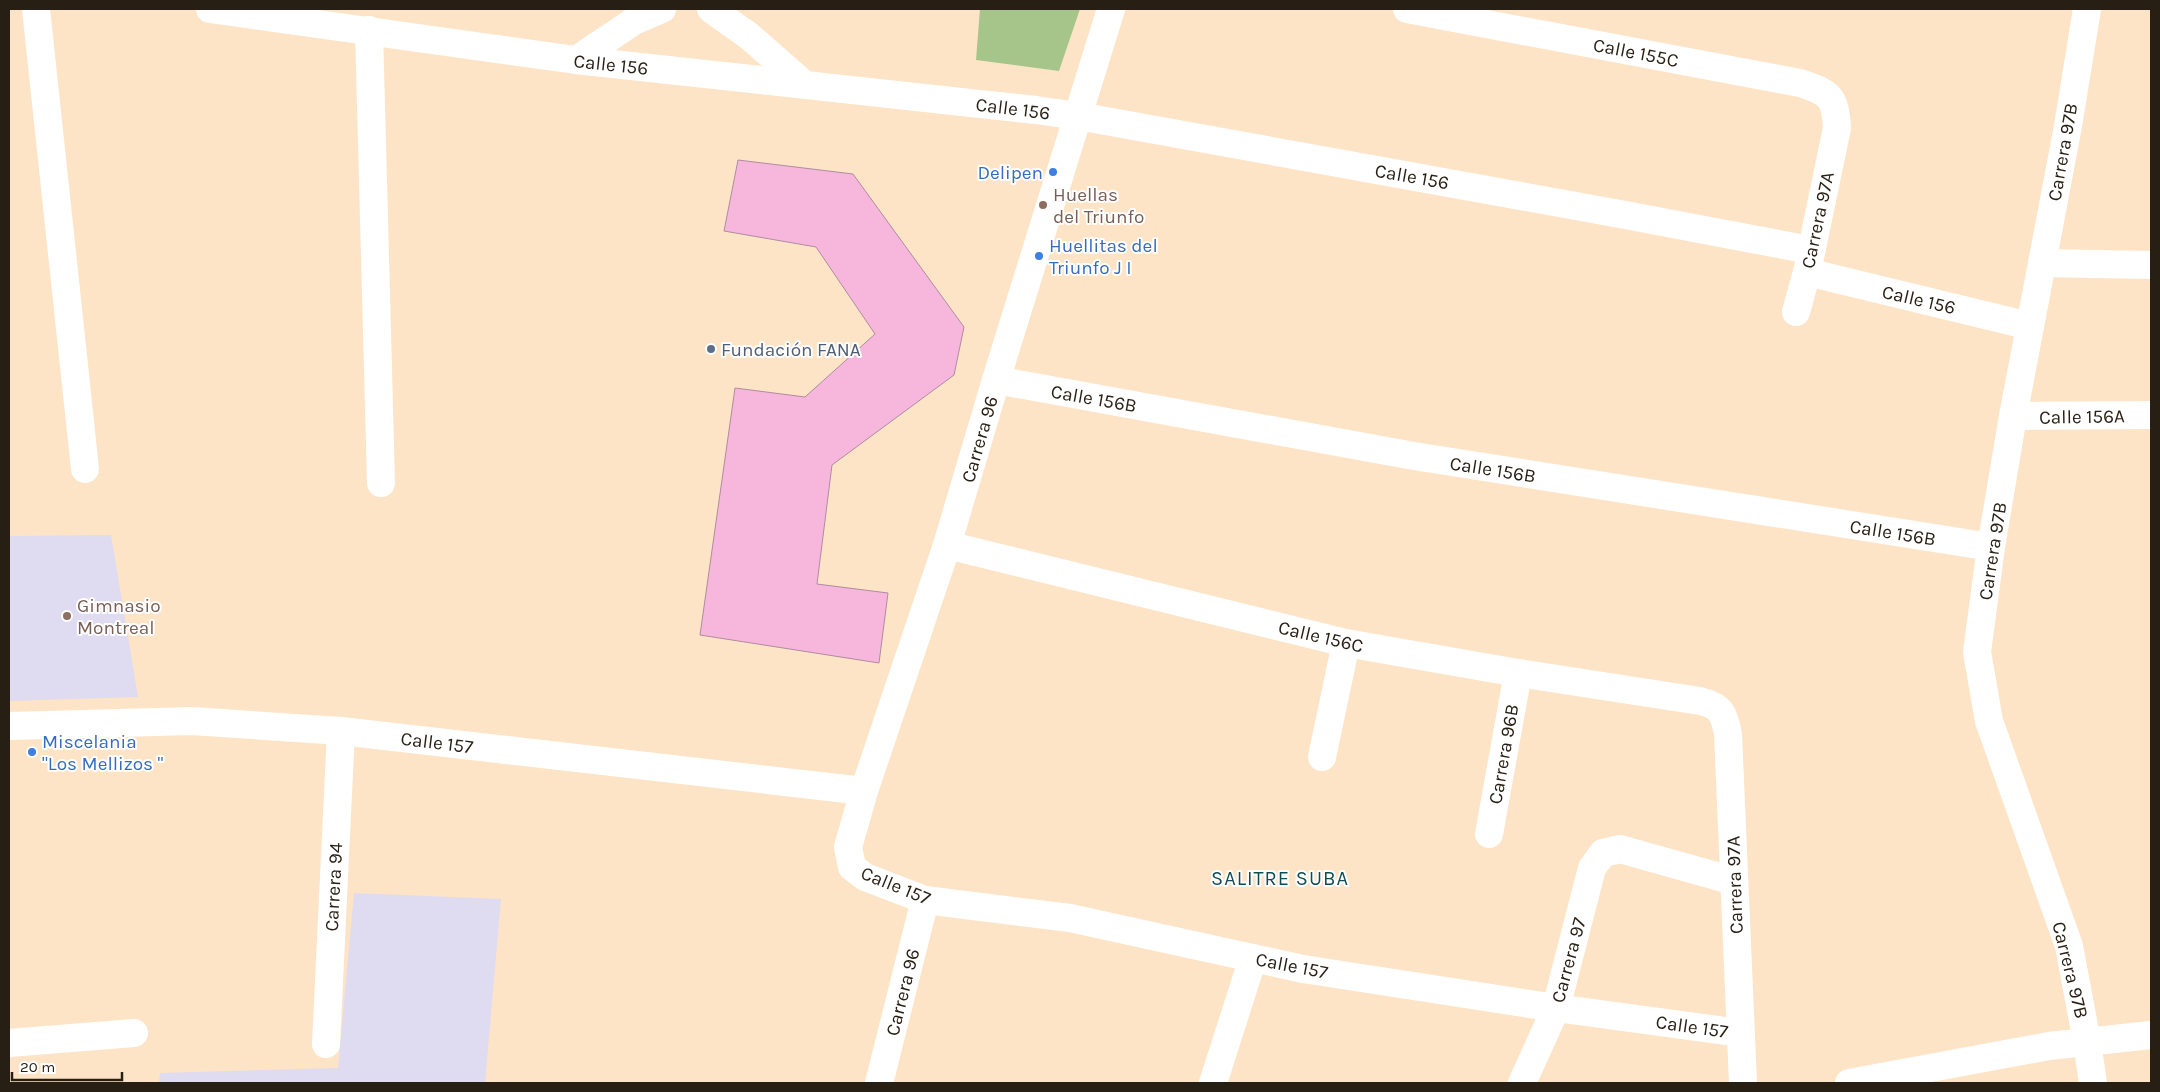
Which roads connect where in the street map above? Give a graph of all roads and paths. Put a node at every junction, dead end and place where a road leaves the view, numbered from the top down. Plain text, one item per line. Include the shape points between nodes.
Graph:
1 (36, 9) edge
2 (210, 9) edge
3 (662, 9) edge
4 (711, 9) edge
5 (1111, 9) edge
6 (1407, 9) edge
7 (2087, 9) edge
8 (370, 30) junction
9 (576, 60) junction
10 (805, 85) junction
11 (1078, 116) junction
12 (1837, 128) joint
13 (1809, 261) junction
14 (2042, 264) junction
15 (2151, 265) edge
16 (1796, 312) dead end
17 (2030, 326) junction
18 (996, 380) junction
19 (2151, 415) edge
20 (2013, 416) junction
21 (85, 469) dead end
22 (380, 483) dead end
23 (948, 545) junction
24 (1991, 547) junction
25 (1346, 643) junction
26 (1518, 674) junction
27 (1700, 701) joint
28 (9, 726) edge
29 (341, 731) junction
30 (1322, 757) dead end
31 (864, 791) junction
32 (1489, 834) dead end
33 (852, 867) joint
34 (1734, 881) junction
35 (925, 900) junction
36 (1253, 958) junction
37 (1556, 1008) junction
38 (134, 1033) dead end
39 (1740, 1033) junction
40 (2151, 1035) edge
41 (2087, 1042) junction
42 (9, 1043) edge
43 (326, 1044) dead end
44 (879, 1083) edge
45 (1213, 1083) edge
46 (1522, 1083) edge
47 (1743, 1083) edge
48 (1849, 1083) edge
49 (2093, 1083) edge

1 - 21 street
2 - 8 street, Calle 156
3 - 9 street via 634,21
4 - 10 street via 749,36
5 - 11 street, Carrera 96
6 - 12 street, Calle 155C via 1800,83 1827,96 1836,107
7 - 14 street, Carrera 97B
8 - 9 street, Calle 156
8 - 22 street
9 - 10 street, Calle 156
10 - 11 street, Calle 156
11 - 13 street, Calle 156 via 1620,214
11 - 18 street, Carrera 96
12 - 13 street, Carrera 97A
13 - 16 street, Carrera 97A
13 - 17 street, Calle 156
14 - 15 street
14 - 17 street, Carrera 97B
17 - 20 street, Carrera 97B
18 - 23 street, Carrera 96
18 - 24 street, Calle 156B via 1414,456
19 - 20 street, Calle 156A
20 - 24 street, Carrera 97B
23 - 25 street, Calle 156C
23 - 31 street, Carrera 96
24 - 41 street, Carrera 97B via 1977,652 1989,721 2069,946
25 - 26 street, Calle 156C
25 - 30 street
26 - 27 street, Calle 156C
26 - 32 street, Carrera 96B
27 - 34 street, Carrera 97A via 1715,705 1725,718
28 - 29 street, Calle 157 via 192,721
29 - 31 street, Calle 157
29 - 43 street, Carrera 94
31 - 33 street, Carrera 96 via 848,847
33 - 35 street, Calle 157 via 865,877
34 - 37 street, Carrera 97 via 1620,848 1603,853 1592,868
34 - 39 street, Carrera 97A
35 - 36 street, Calle 157 via 1070,918
35 - 44 street, Carrera 96
36 - 37 street, Calle 157 via 1303,969
36 - 45 street
37 - 39 street, Calle 157
37 - 46 street, Carrera 97
38 - 42 street
39 - 47 street, Carrera 97A
40 - 41 street
41 - 48 street via 2049,1046
41 - 49 street, Carrera 97B

